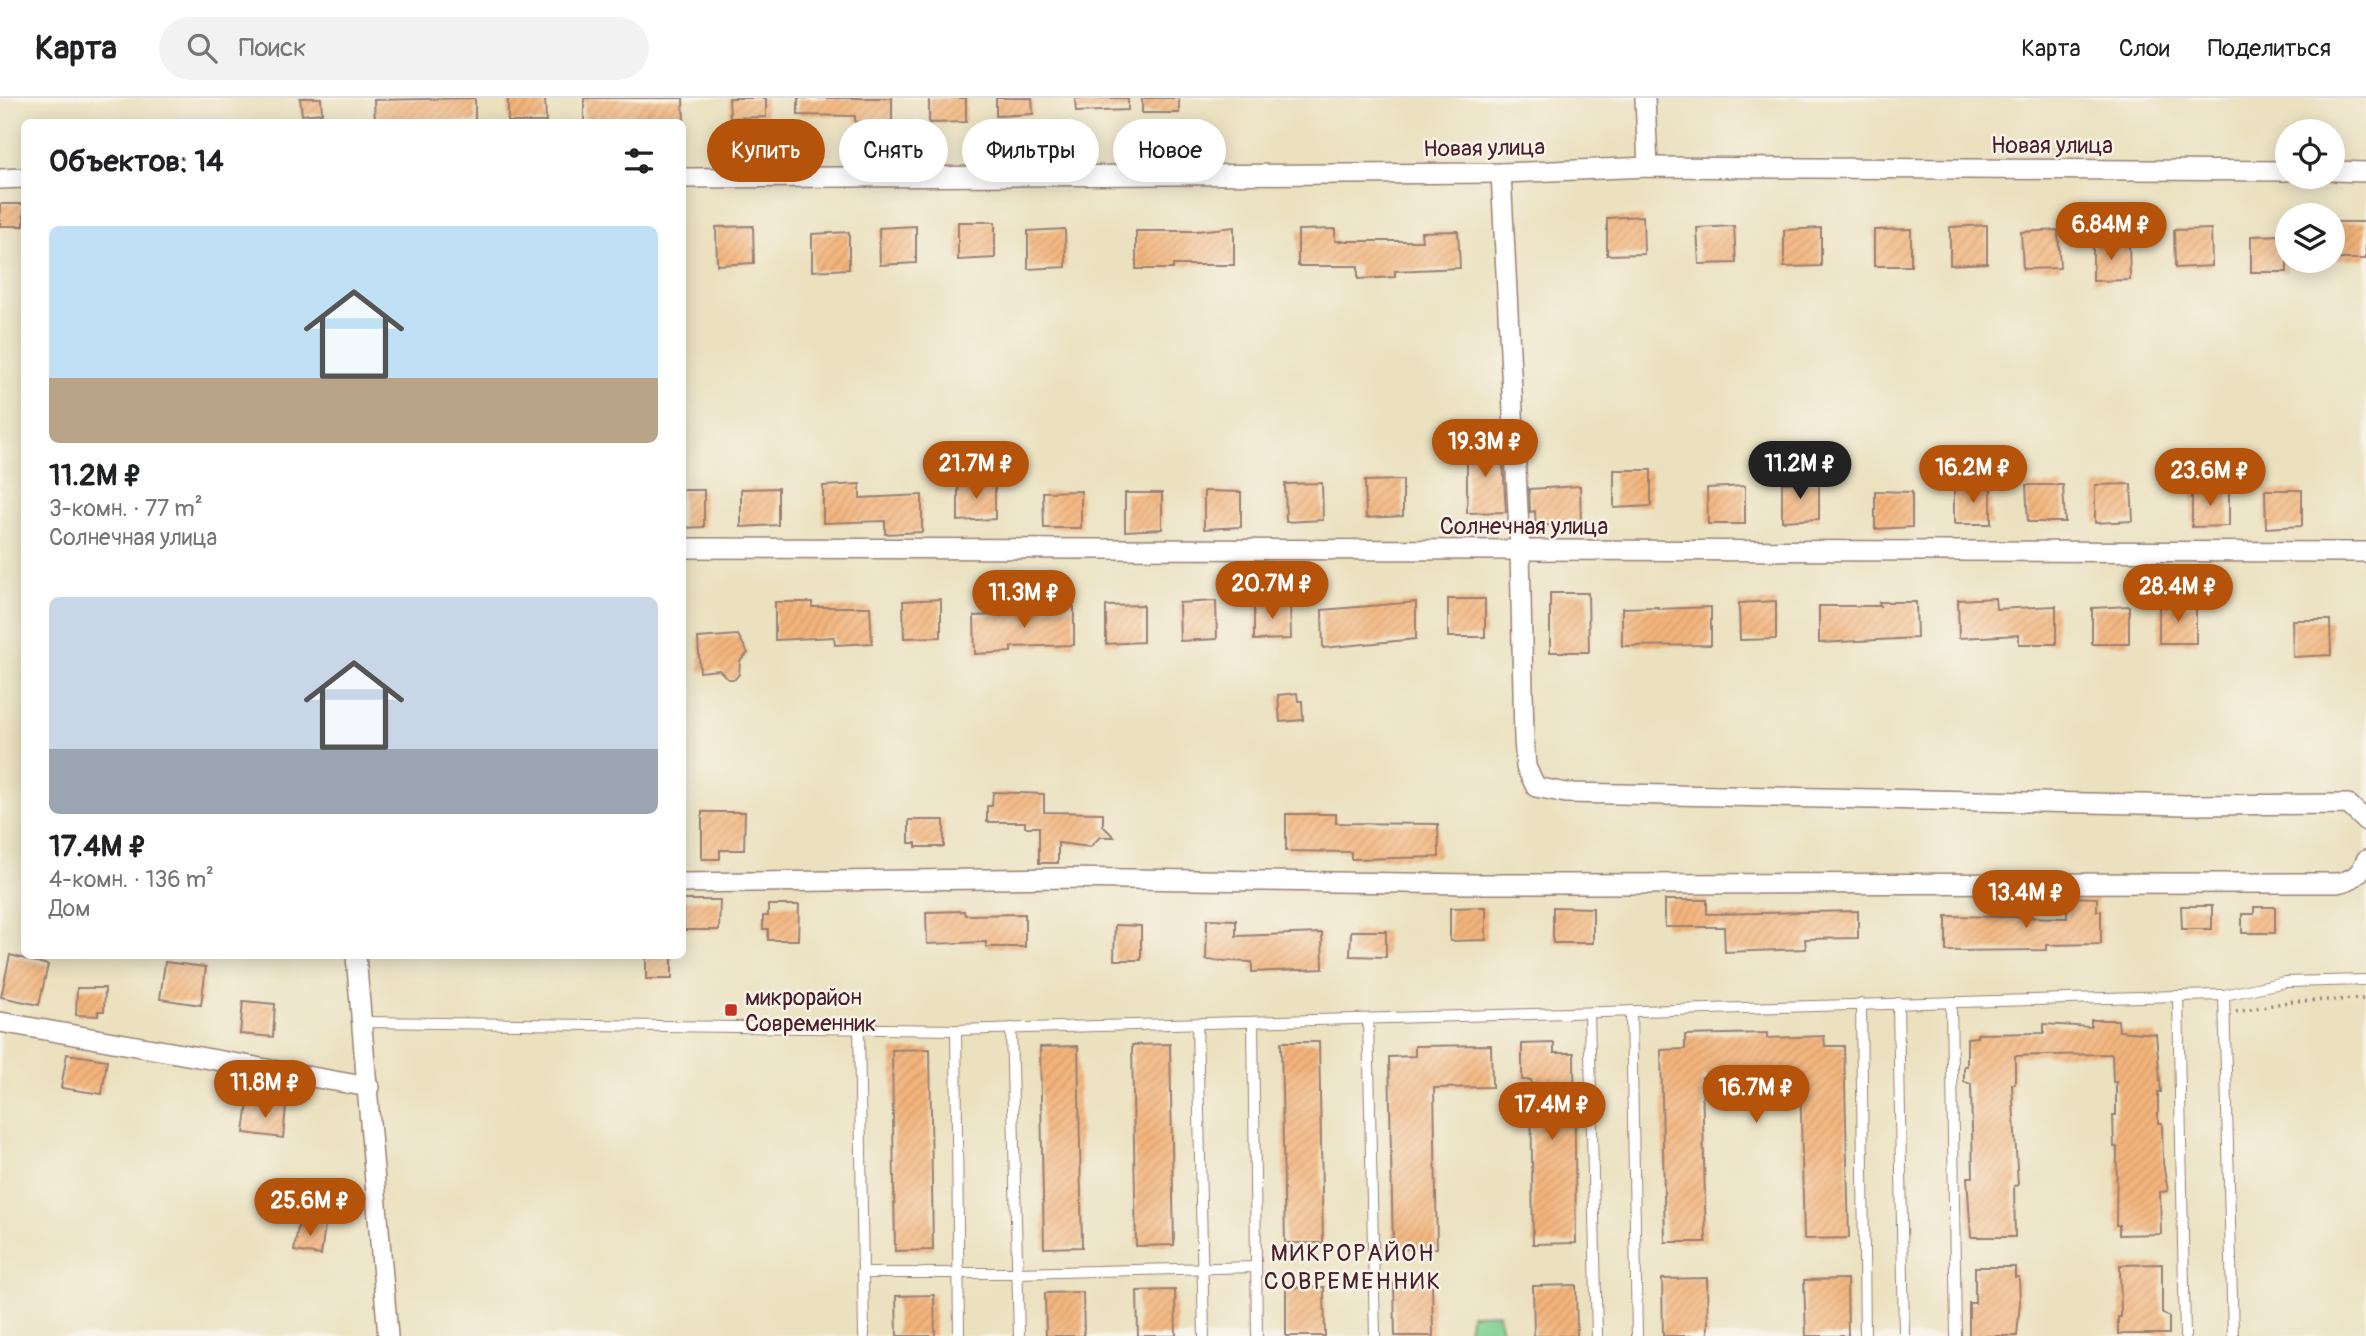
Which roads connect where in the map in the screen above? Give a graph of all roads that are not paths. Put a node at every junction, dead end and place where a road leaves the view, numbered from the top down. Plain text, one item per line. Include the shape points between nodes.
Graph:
1 (1645, 98) edge
2 (1648, 167) junction
3 (2275, 171) edge
4 (2345, 172) edge
5 (2366, 172) edge
6 (1501, 173) junction
7 (21, 178) edge
8 (686, 178) edge
9 (0, 179) edge
10 (686, 548) edge
11 (1520, 550) junction
12 (2366, 552) edge
13 (2366, 821) edge
14 (2366, 860) edge
15 (686, 883) edge
16 (356, 959) edge
17 (2366, 980) edge
18 (2224, 995) junction
19 (2178, 996) junction
20 (1951, 1002) junction
21 (1898, 1003) junction
22 (1861, 1004) junction
23 (1631, 1011) junction
24 (1589, 1013) junction
25 (1368, 1019) junction
26 (363, 1022) junction
27 (0, 1023) edge
28 (1253, 1023) junction
29 (1196, 1024) junction
30 (1011, 1028) junction
31 (859, 1029) junction
32 (956, 1030) junction
33 (369, 1087) junction
34 (1256, 1267) junction
35 (1203, 1268) junction
36 (862, 1273) junction
37 (957, 1273) junction
38 (1018, 1273) junction
39 (388, 1336) edge
40 (864, 1336) edge
41 (959, 1336) edge
42 (1019, 1336) edge
43 (1203, 1336) edge
44 (1257, 1336) edge
45 (1375, 1336) edge
46 (1597, 1336) edge
47 (1637, 1336) edge
48 (1865, 1336) edge
49 (1904, 1336) edge
50 (1956, 1336) edge
51 (2185, 1336) edge
52 (2233, 1336) edge

1 - 2 street
2 - 3 street, Новая улица
2 - 6 street, Новая улица
4 - 5 street
6 - 8 street, Новая улица
6 - 11 street
7 - 9 street
10 - 11 street, Солнечная улица
11 - 12 street, Солнечная улица
11 - 13 street via 1524,739 1526,767 1536,787 1566,793 1868,801 2348,804
14 - 15 street via 2351,881 2336,883 1421,884 1062,878
16 - 26 street
17 - 18 lane via 2285,982
18 - 19 lane
18 - 52 lane
19 - 20 lane
19 - 51 lane
20 - 21 lane
20 - 50 lane
21 - 22 lane
21 - 49 lane
22 - 23 lane
22 - 48 lane
23 - 24 lane
23 - 47 lane
24 - 25 lane
24 - 46 lane
25 - 28 lane
25 - 45 lane
26 - 31 lane
26 - 33 street
27 - 33 street
28 - 29 lane
28 - 34 lane
29 - 30 lane
29 - 35 lane
30 - 32 lane
30 - 38 lane
31 - 32 lane
31 - 36 lane
32 - 37 lane
33 - 39 street
34 - 35 lane
34 - 44 lane
35 - 38 lane
35 - 43 lane
36 - 37 lane
36 - 40 lane
37 - 38 lane
37 - 41 lane
38 - 42 lane

